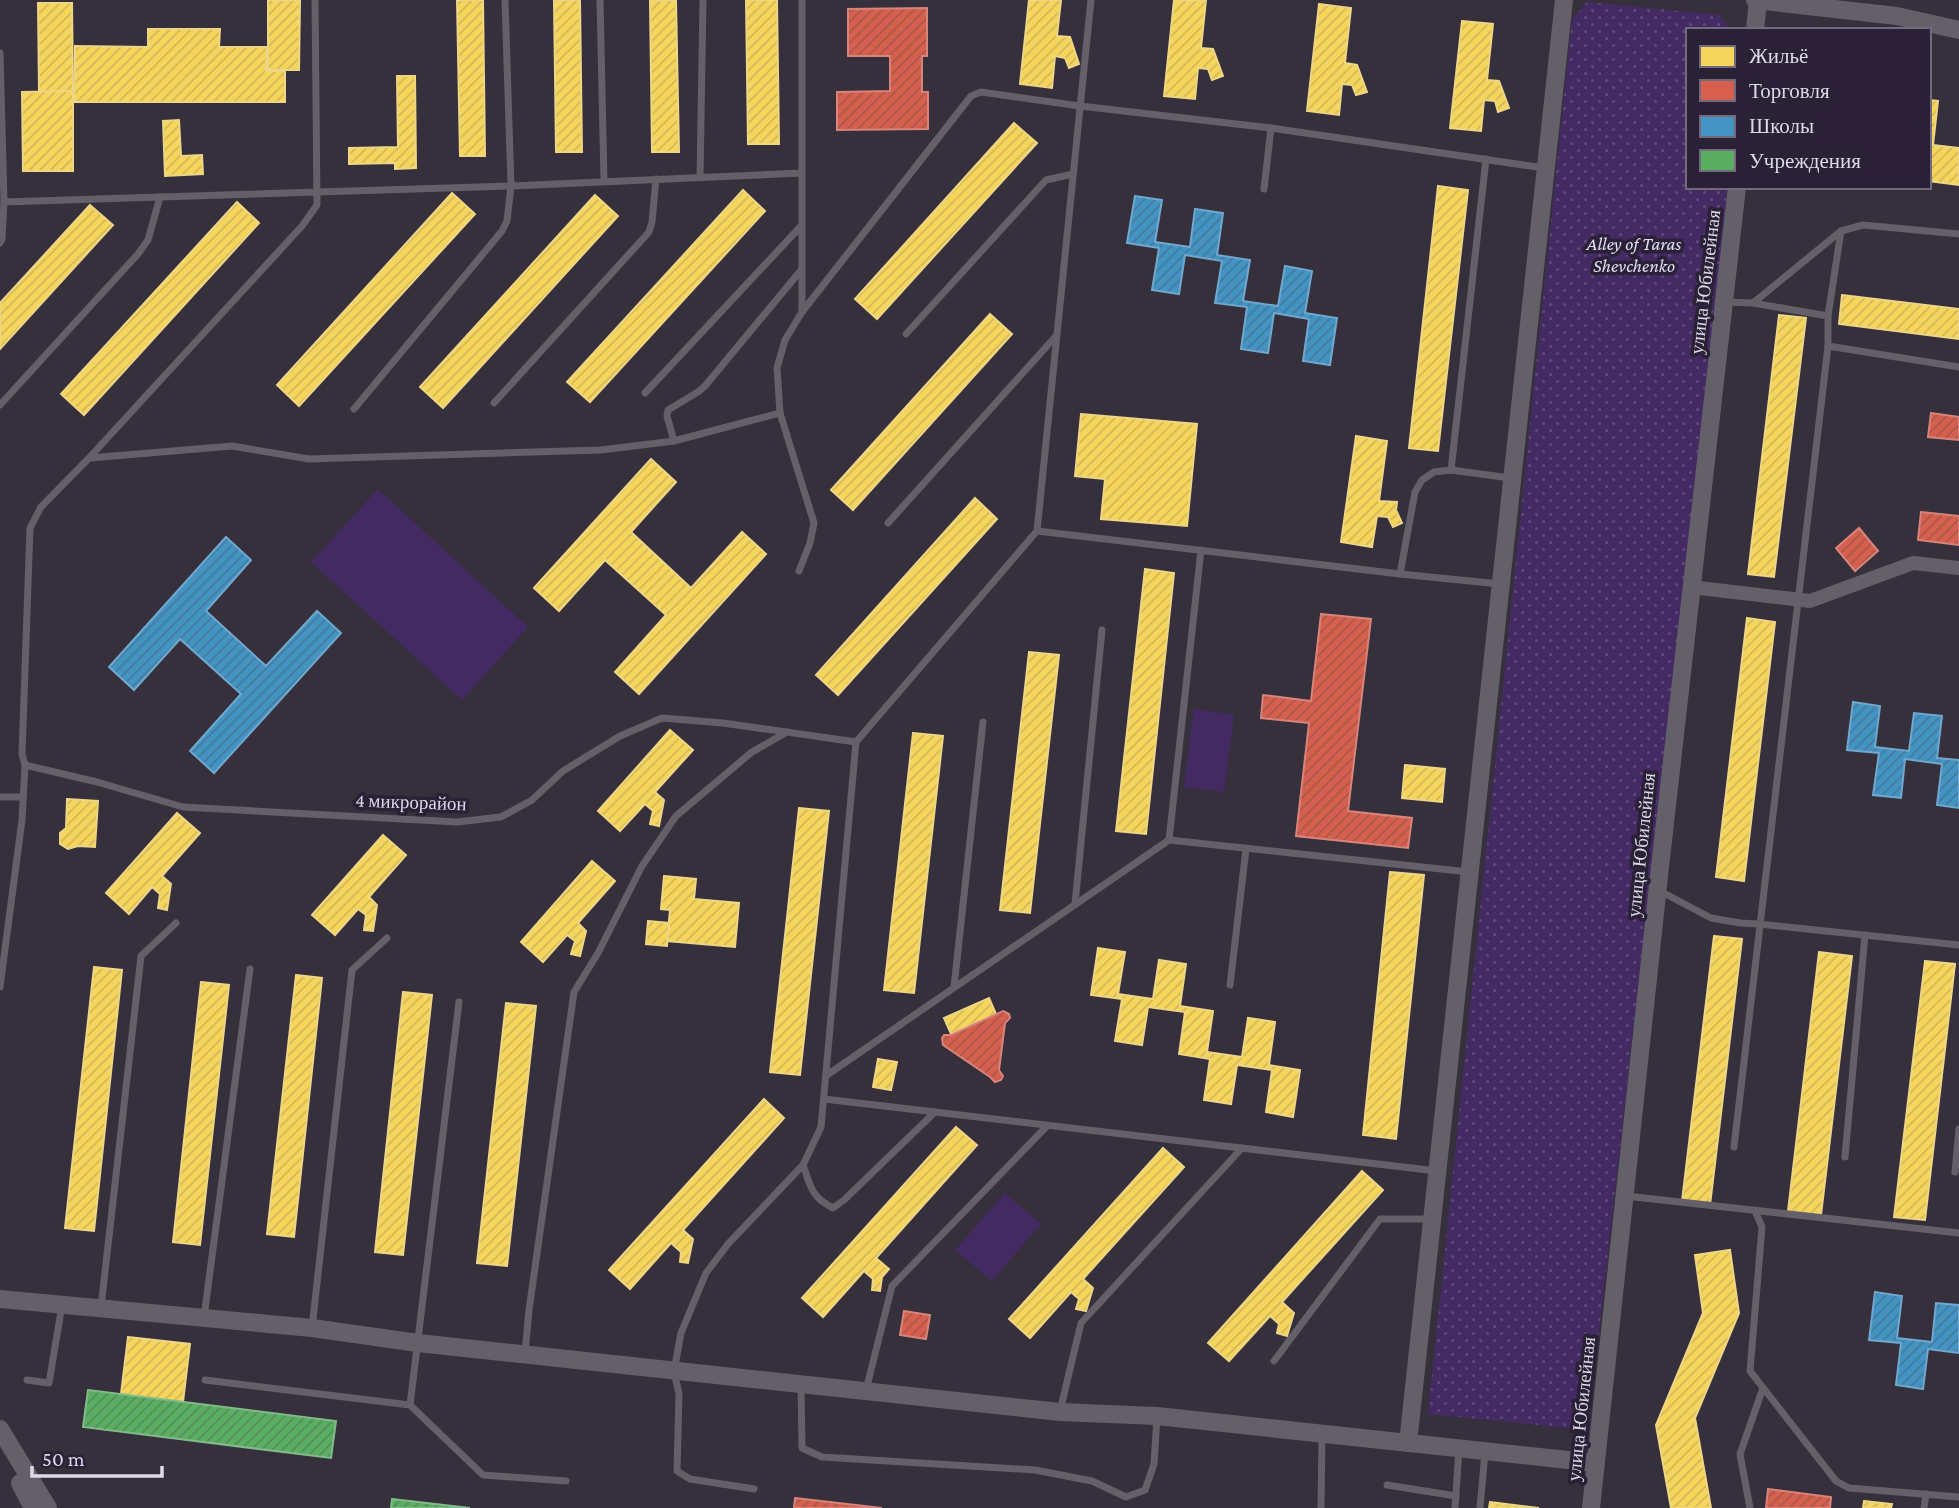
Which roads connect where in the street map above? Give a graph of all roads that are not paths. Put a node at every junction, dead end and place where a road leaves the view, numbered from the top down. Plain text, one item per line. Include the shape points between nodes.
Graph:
1 (315, 0) edge
2 (505, 0) edge
3 (600, 0) edge
4 (703, 0) edge
5 (802, 0) edge
6 (1091, 0) edge
7 (1564, 0) edge
8 (1757, 0) edge
9 (1755, 28) edge
10 (1959, 30) edge
11 (0, 53) edge
12 (1080, 106) junction
13 (1271, 128) junction
14 (1486, 159) junction
15 (1546, 168) junction
16 (802, 173) junction
17 (1073, 174) junction
18 (700, 177) junction
19 (656, 179) junction
20 (604, 181) junction
21 (511, 186) junction
22 (1265, 189) dead end
23 (1737, 189) edge
24 (318, 191) junction
25 (160, 197) junction
26 (4, 202) junction
27 (802, 225) junction
28 (1841, 231) junction
29 (1959, 234) edge
30 (0, 243) edge
31 (802, 269) junction
32 (1724, 302) junction
33 (1753, 303) junction
34 (802, 312) junction
35 (1828, 316) junction
36 (906, 334) dead end
37 (1057, 335) junction
38 (1828, 346) junction
39 (1959, 367) edge
40 (645, 393) dead end
41 (494, 403) dead end
42 (0, 405) edge
43 (354, 409) dead end
44 (780, 413) junction
45 (674, 440) junction
46 (89, 458) junction
47 (1451, 470) junction
48 (1512, 478) junction
49 (888, 523) dead end
50 (1037, 531) junction
51 (1201, 550) junction
52 (1959, 568) edge
53 (799, 571) dead end
54 (1400, 574) junction
55 (1501, 584) junction
56 (1691, 587) junction
57 (1799, 600) junction
58 (1102, 630) dead end
59 (983, 722) dead end
60 (787, 732) junction
61 (856, 742) junction
62 (24, 765) junction
63 (0, 797) edge
64 (22, 797) junction
65 (1169, 840) junction
66 (1246, 849) junction
67 (1470, 872) junction
68 (1657, 889) junction
69 (1075, 904) junction
70 (176, 923) dead end
71 (1759, 924) junction
72 (1865, 934) junction
73 (387, 938) dead end
74 (1959, 945) edge
75 (250, 970) dead end
76 (1230, 985) dead end
77 (0, 987) edge
78 (954, 987) junction
79 (459, 1002) dead end
80 (827, 1075) junction
81 (824, 1099) junction
82 (935, 1112) junction
83 (1047, 1126) junction
84 (1959, 1129) edge
85 (1734, 1147) dead end
86 (1242, 1149) junction
87 (1844, 1157) dead end
88 (803, 1165) junction
89 (1437, 1171) junction
90 (1955, 1172) dead end
91 (1624, 1196) junction
92 (1755, 1211) junction
93 (1432, 1219) junction
94 (1959, 1233) edge
95 (0, 1298) edge
96 (62, 1304) junction
97 (101, 1308) junction
98 (204, 1318) junction
99 (312, 1328) junction
100 (418, 1343) junction
101 (525, 1354) junction
102 (1274, 1361) dead end
103 (674, 1371) junction
104 (27, 1381) dead end
105 (205, 1381) dead end
106 (801, 1384) junction
107 (1763, 1388) junction
108 (866, 1391) junction
109 (410, 1405) junction
110 (1060, 1412) junction
111 (1157, 1416) junction
112 (0, 1429) edge
113 (1322, 1434) junction
114 (1408, 1443) junction
115 (1459, 1448) junction
116 (0, 1450) edge
117 (1485, 1451) junction
118 (1596, 1463) junction
119 (566, 1481) dead end
120 (1387, 1485) dead end
121 (754, 1489) dead end
122 (1926, 1494) junction
123 (1456, 1496) junction
124 (1959, 1497) edge
125 (33, 1508) edge
126 (48, 1508) edge
127 (1321, 1508) edge
128 (1455, 1508) edge
129 (1480, 1508) edge
130 (1591, 1508) edge
131 (1750, 1508) edge
132 (1924, 1508) edge

1 - 24 lane
2 - 21 lane
3 - 20 lane
4 - 18 lane
5 - 16 lane
6 - 12 lane
7 - 15 street
8 - 9 street
8 - 10 street via 1897,16
11 - 26 lane
12 - 13 lane
12 - 17 lane
12 - 34 lane via 981,92 971,96
13 - 14 lane
13 - 22 lane
14 - 15 lane
14 - 47 lane
15 - 48 street
16 - 18 lane
16 - 27 lane
17 - 36 lane via 1046,180
17 - 37 lane
18 - 19 lane
19 - 20 lane
19 - 41 lane via 649,232
20 - 21 lane
21 - 24 lane
21 - 43 lane via 502,231
23 - 32 street, улица Юбилейная
24 - 25 lane
24 - 46 lane via 317,205 302,226
25 - 26 lane
25 - 42 lane via 148,240 138,254
26 - 30 lane
27 - 31 lane
27 - 40 lane
28 - 29 lane via 1863,225
28 - 33 lane
28 - 35 lane
31 - 34 lane
31 - 45 lane via 705,386 668,410
32 - 33 lane
32 - 56 street, улица Юбилейная
33 - 35 lane
34 - 44 lane via 785,340 777,368
35 - 38 lane
37 - 49 lane
37 - 50 lane
38 - 39 lane
38 - 57 lane
44 - 45 lane
44 - 53 lane via 814,523
45 - 46 lane via 601,450 427,456 309,459 232,446
46 - 62 lane via 41,507 30,528
47 - 48 lane
47 - 54 lane via 1434,472 1415,492
48 - 55 street
50 - 51 lane
50 - 61 lane
51 - 54 lane
51 - 65 lane
52 - 57 street via 1913,563 1810,601
54 - 55 lane
55 - 67 street
56 - 57 street
56 - 68 street, улица Юбилейная
57 - 71 lane
58 - 69 lane
59 - 78 lane
60 - 61 lane, 4 микрорайон
60 - 62 lane, 4 микрорайон via 662,718 620,736 562,771 532,800 501,817 457,822 183,807
60 - 101 lane via 752,752 676,816 642,866 574,992
61 - 80 lane
62 - 64 lane
63 - 64 lane
64 - 77 lane
65 - 66 lane
65 - 69 lane
66 - 67 lane
66 - 76 lane
67 - 89 street
68 - 71 lane via 1711,918
68 - 91 street, улица Юбилейная
69 - 78 lane
70 - 97 lane via 141,956
71 - 72 lane
71 - 85 lane
72 - 74 lane
72 - 87 lane
73 - 99 lane via 352,970
75 - 98 lane
78 - 80 lane
79 - 100 lane
80 - 81 lane
81 - 82 lane
81 - 88 lane via 821,1127
82 - 83 lane
82 - 88 lane via 833,1208 813,1194
83 - 86 lane
83 - 108 lane via 892,1286
84 - 90 lane
86 - 89 lane
86 - 110 lane via 1082,1324
88 - 103 lane via 706,1273 681,1333
89 - 93 street
91 - 92 lane
91 - 118 street, улица Юбилейная
92 - 94 lane
92 - 107 lane via 1762,1227 1750,1371
93 - 102 lane via 1380,1219
93 - 114 street
95 - 96 street
96 - 97 street
96 - 104 lane via 50,1383
97 - 98 street
98 - 99 street
99 - 100 street
100 - 101 street
100 - 109 lane
101 - 103 street
103 - 106 street
103 - 121 lane via 679,1394 677,1471 690,1479
105 - 109 lane
106 - 108 street
106 - 111 lane via 802,1448 822,1457 1035,1470 1092,1481 1126,1497 1145,1490 1154,1464
107 - 122 lane via 1836,1481 1849,1488
107 - 131 lane via 1740,1454
108 - 110 street
109 - 119 lane via 483,1475
110 - 111 street
111 - 113 street
112 - 126 street
113 - 114 street
113 - 127 lane
114 - 115 street
115 - 117 street
115 - 123 lane
116 - 125 street
117 - 118 street
117 - 129 lane
118 - 130 street, улица Юбилейная
120 - 123 lane
122 - 124 lane
122 - 132 lane
123 - 128 lane

